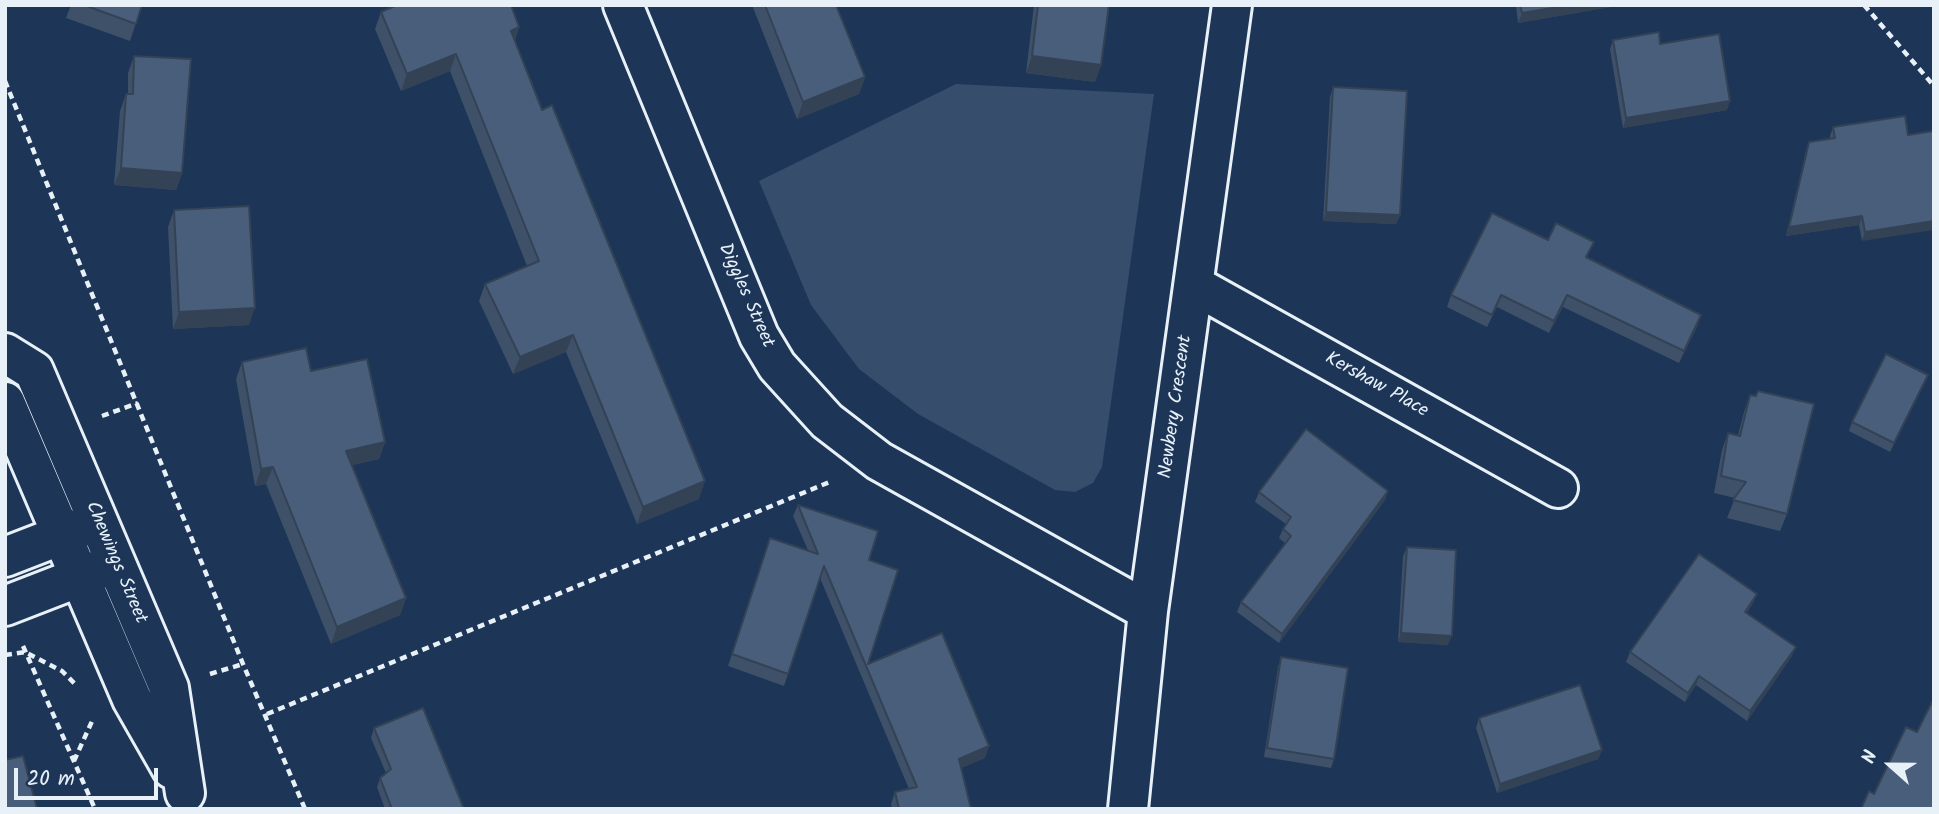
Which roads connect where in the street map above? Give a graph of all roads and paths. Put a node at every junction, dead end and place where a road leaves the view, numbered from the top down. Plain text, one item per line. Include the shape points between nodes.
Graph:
1 (623, 5) edge
2 (1233, 5) edge
3 (1864, 5) edge
4 (5, 81) edge
5 (1934, 86) edge
6 (1194, 285) junction
7 (5, 353) edge
8 (5, 402) edge
9 (879, 461) junction
10 (1558, 488) dead end
11 (98, 521) junction
12 (62, 535) junction
13 (5, 557) edge
14 (115, 563) junction
15 (80, 577) junction
16 (5, 606) edge
17 (1148, 611) junction
18 (25, 652) junction
19 (5, 654) edge
20 (80, 689) dead end
21 (97, 711) dead end
22 (267, 714) junction
23 (74, 761) junction
24 (189, 801) edge
25 (95, 809) edge
26 (305, 809) edge
27 (1128, 809) edge

1 - 9 street, Diggles Street via 759,336 778,366 827,421
2 - 6 street, Newbery Crescent
3 - 5 path
4 - 22 path
6 - 10 street, Kershaw Place
6 - 17 street, Newbery Crescent
7 - 11 street, Chewings Street via 34,371
8 - 12 street, Chewings Street
9 - 17 street, Diggles Street
9 - 22 path
11 - 12 street
11 - 14 street, Chewings Street
12 - 13 street
12 - 15 street, Chewings Street
14 - 15 street
14 - 24 street, Chewings Street via 169,688
15 - 16 street
15 - 24 street, Chewings Street via 132,699
16 - 18 path
17 - 27 street, Newbery Crescent
18 - 19 path
18 - 20 path via 62,671
18 - 23 path
21 - 23 path
22 - 26 path
23 - 25 path

